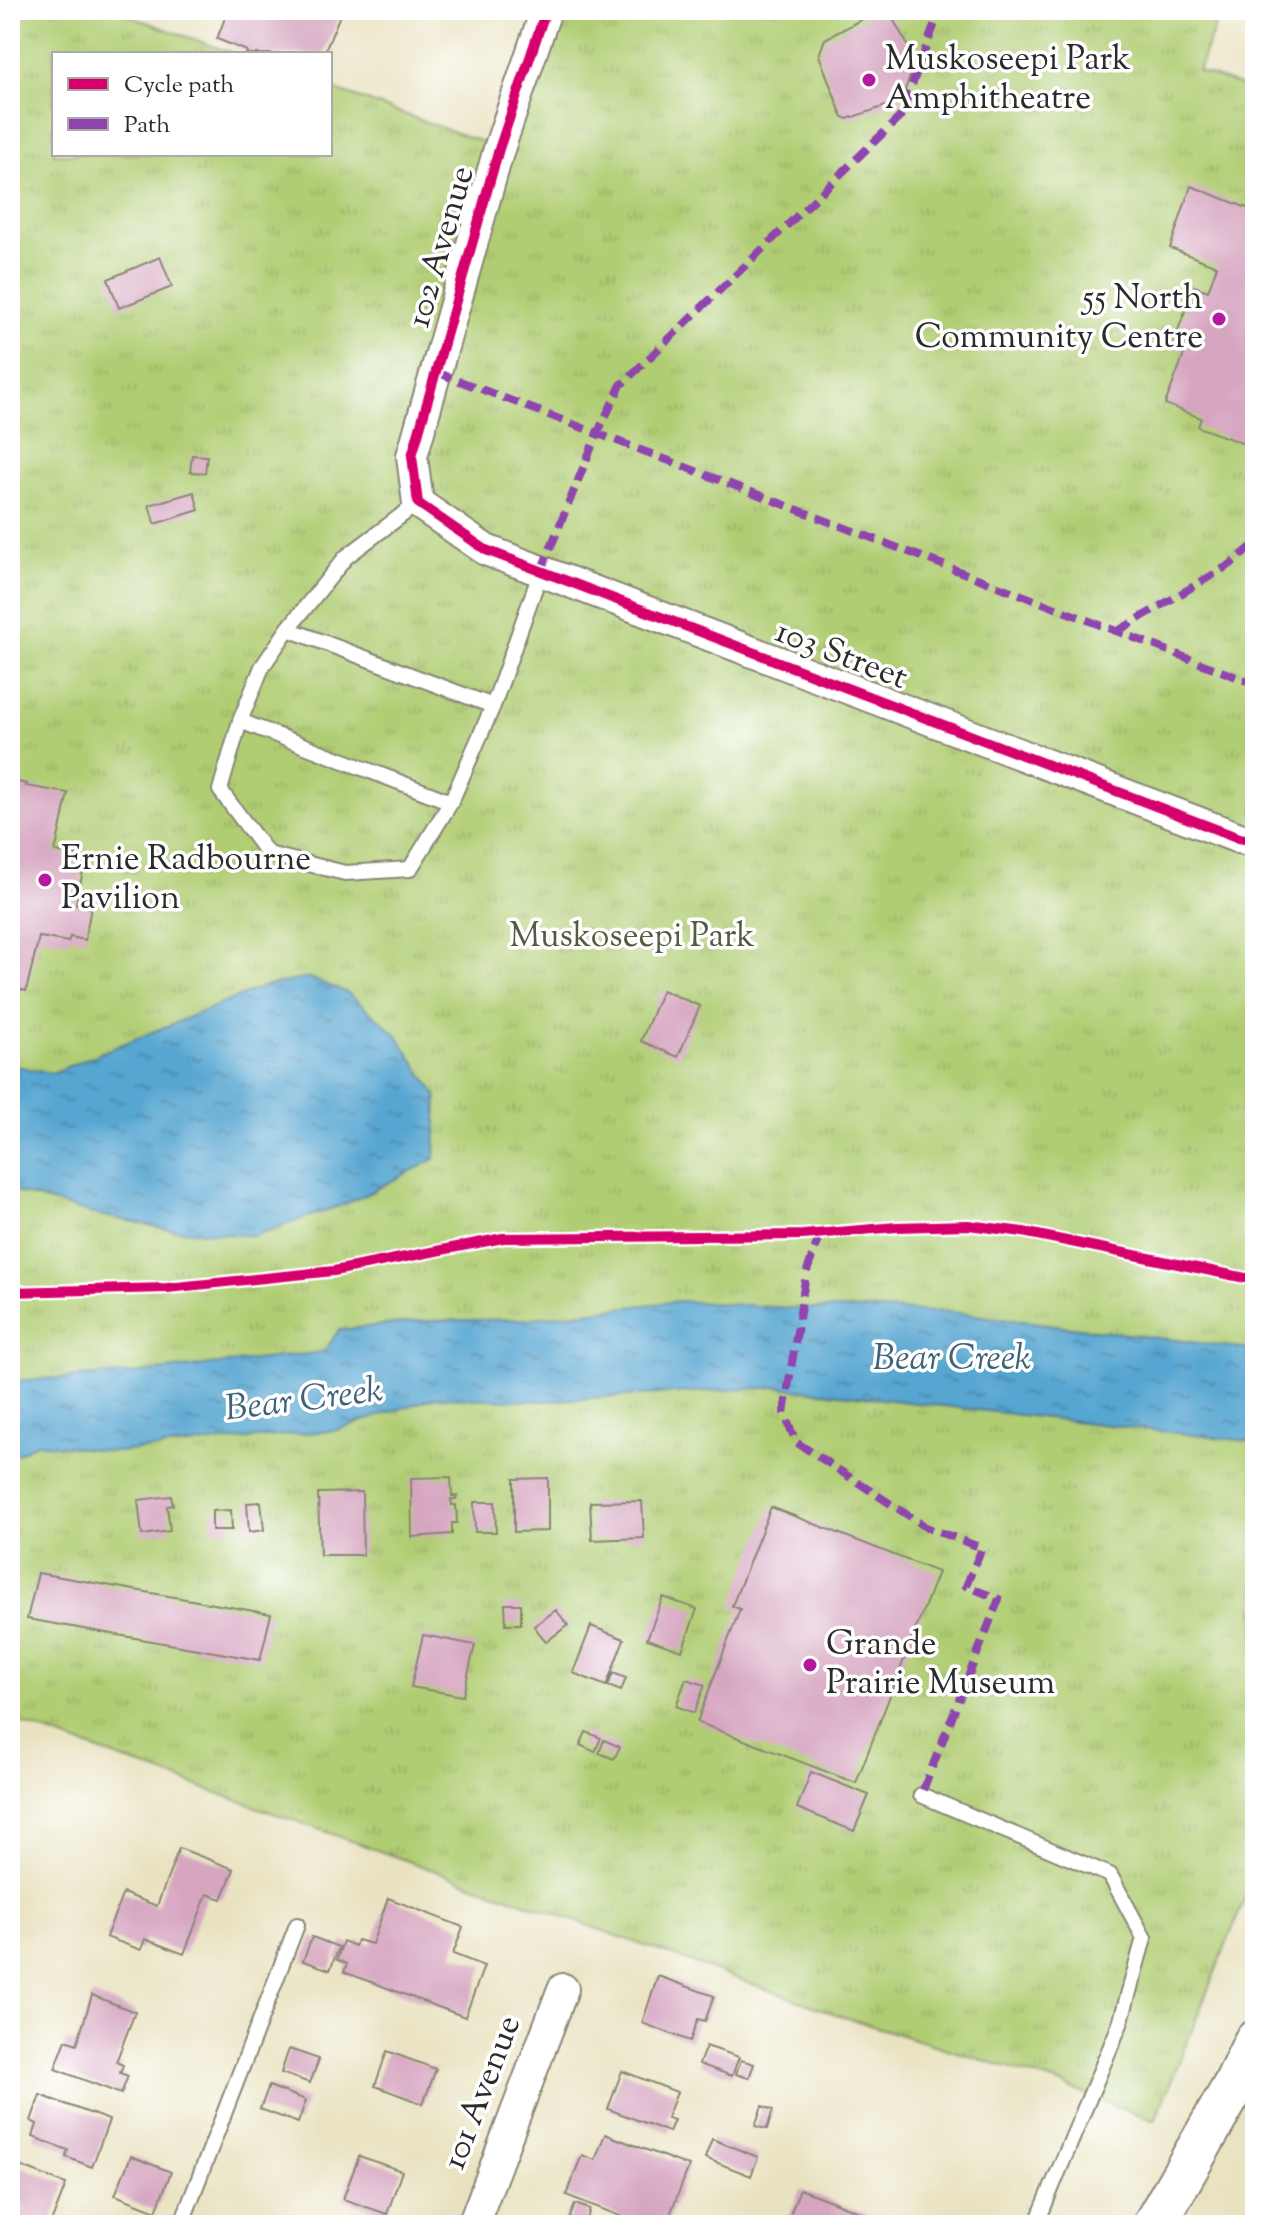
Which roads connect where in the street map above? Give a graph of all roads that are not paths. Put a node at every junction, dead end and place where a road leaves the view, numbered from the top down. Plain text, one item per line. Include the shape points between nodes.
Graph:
1 (546, 10) edge
2 (418, 503) junction
3 (541, 571) junction
4 (288, 629) junction
5 (493, 706) junction
6 (240, 721) junction
7 (451, 802) junction
8 (1247, 839) edge
9 (921, 1795) dead end
10 (297, 1925) dead end
11 (563, 1989) dead end
12 (1255, 2042) edge
13 (181, 2225) edge
14 (473, 2225) edge
15 (1036, 2225) edge
16 (1154, 2225) edge

1 - 2 street, 102 Avenue via 499,149 412,456
2 - 3 street, 103 Street via 486,550
2 - 4 lane via 346,557
3 - 5 lane
3 - 8 street, 103 Street
4 - 5 lane
4 - 6 lane via 262,667
5 - 7 lane
6 - 7 lane
6 - 7 lane via 220,790 268,854 345,873 410,869
9 - 15 lane via 1110,1875 1144,1938 1120,2024
10 - 13 lane
11 - 14 street, 101 Avenue
12 - 16 main road

